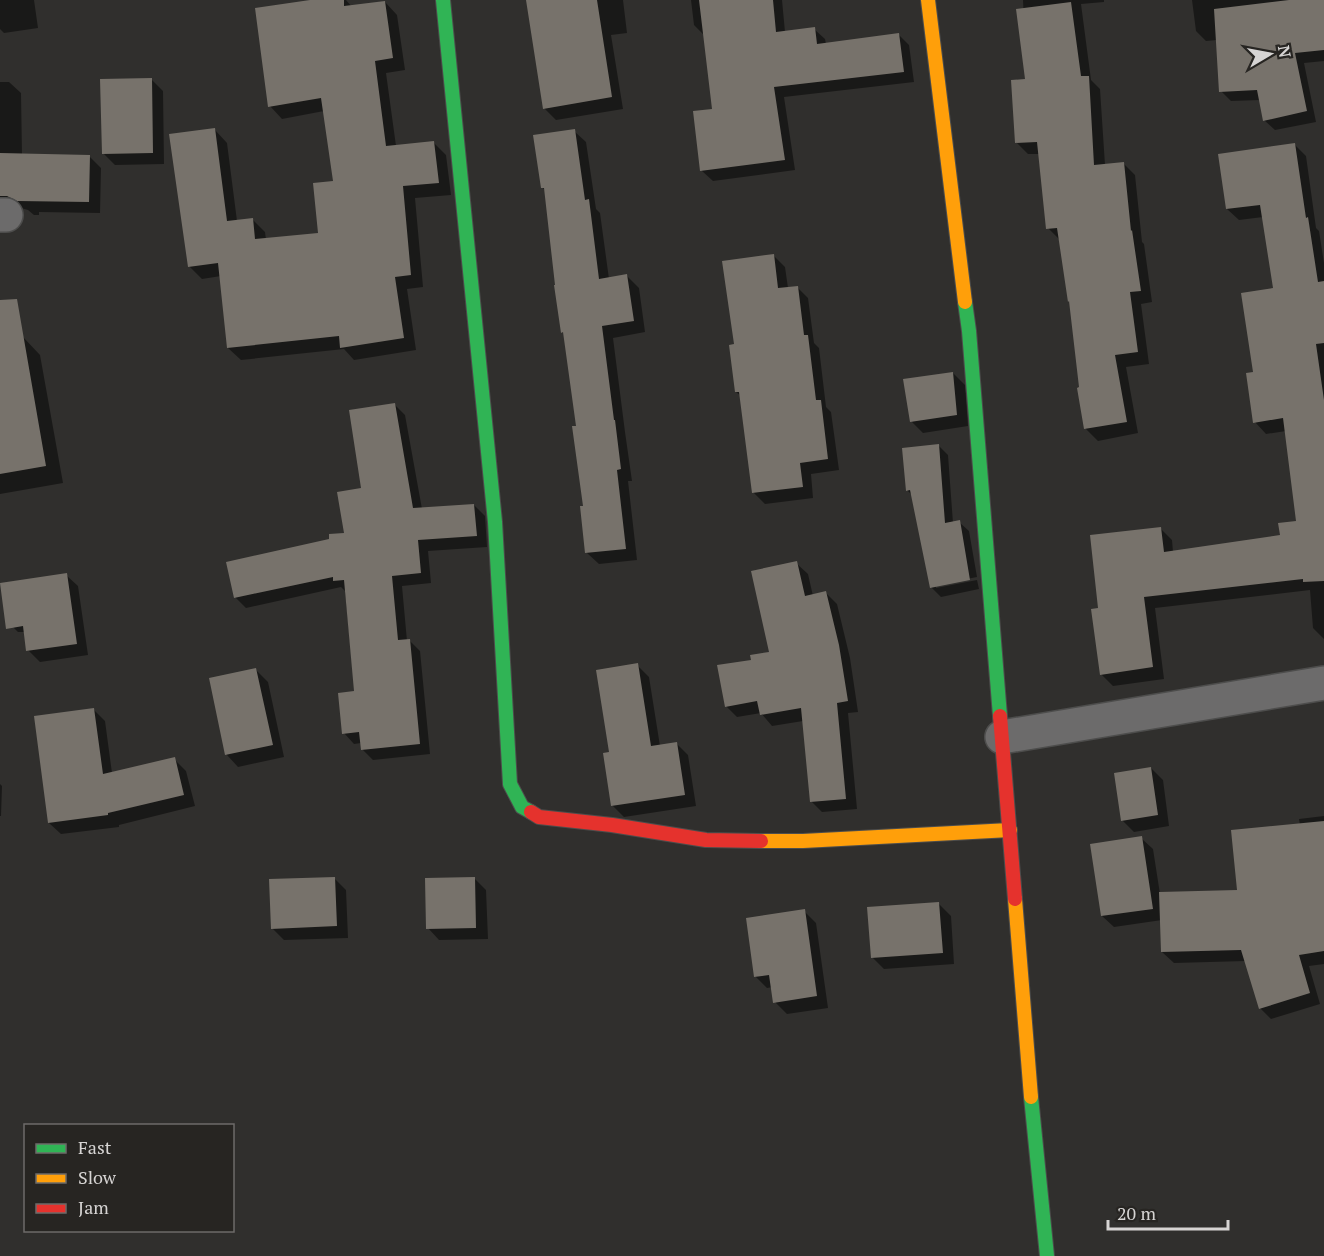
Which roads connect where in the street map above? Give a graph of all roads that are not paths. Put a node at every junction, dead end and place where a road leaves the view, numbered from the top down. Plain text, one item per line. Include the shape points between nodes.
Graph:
1 (443, 0) edge
2 (928, 0) edge
3 (1324, 683) edge
4 (1002, 737) junction
5 (1010, 830) junction
6 (1047, 1256) edge

1 - 5 street via 495,522 510,784 522,807 539,817 706,840 803,841
2 - 4 street via 969,331
3 - 4 street
4 - 5 street
5 - 6 street

